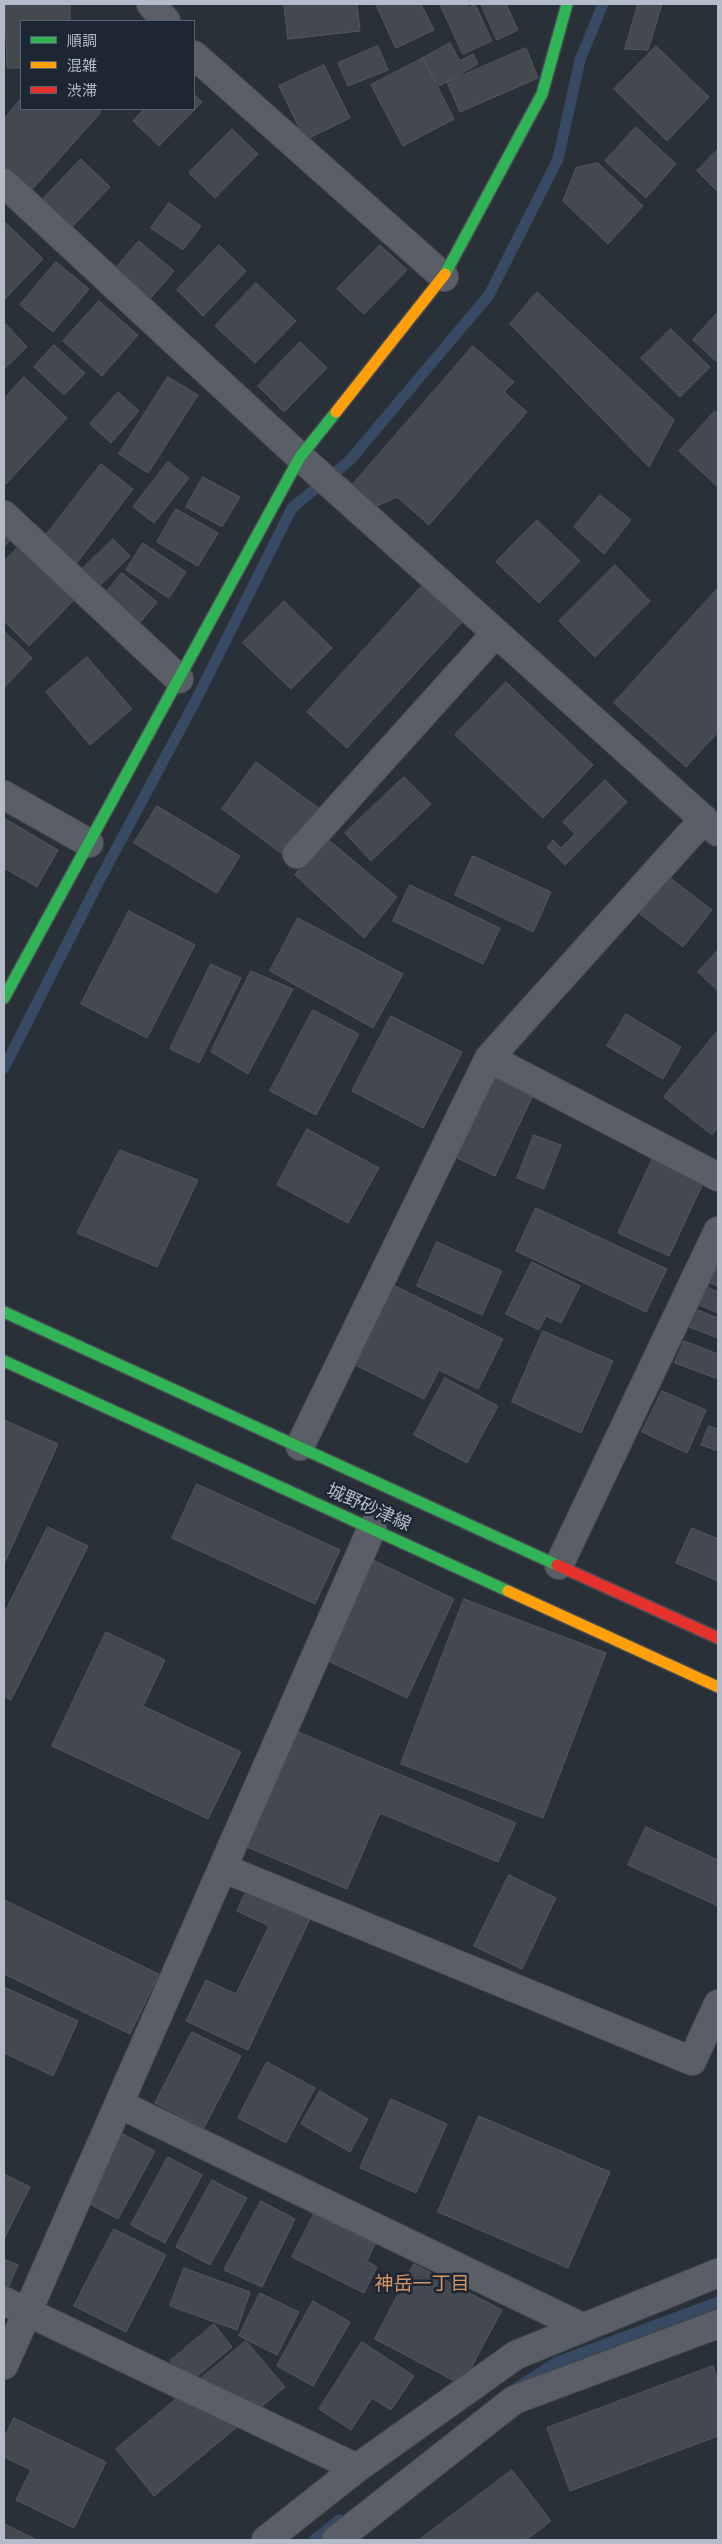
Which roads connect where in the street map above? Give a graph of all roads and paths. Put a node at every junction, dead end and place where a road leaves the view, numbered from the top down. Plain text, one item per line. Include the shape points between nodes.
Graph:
1 (151, 4) edge
2 (567, 4) edge
3 (165, 20) edge
4 (195, 55) edge
5 (4, 183) edge
6 (444, 277) junction
7 (300, 457) junction
8 (4, 515) edge
9 (496, 633) junction
10 (179, 680) junction
11 (4, 796) edge
12 (711, 825) edge
13 (89, 843) junction
14 (298, 854) dead end
15 (5, 993) edge
16 (489, 1058) junction
17 (718, 1177) edge
18 (718, 1231) edge
19 (4, 1312) edge
20 (4, 1362) edge
21 (300, 1446) junction
22 (372, 1528) junction
23 (559, 1565) junction
24 (718, 1638) edge
25 (718, 1688) edge
26 (223, 1868) junction
27 (718, 2004) edge
28 (119, 2104) junction
29 (718, 2273) edge
30 (15, 2307) edge
31 (718, 2324) edge
32 (582, 2327) junction
33 (4, 2365) edge
34 (357, 2468) junction
35 (266, 2540) edge
36 (336, 2540) edge

1 - 3 street
2 - 6 main road via 542,94
4 - 6 street
5 - 7 street
6 - 7 main road
7 - 9 street
7 - 10 main road
8 - 10 street
9 - 12 street
9 - 14 street
10 - 13 main road
11 - 13 street
12 - 16 street
13 - 15 main road
16 - 17 street
16 - 21 street
18 - 23 street
19 - 21 main road, 城野砂津線
20 - 22 main road, 城野砂津線
21 - 23 main road, 城野砂津線
22 - 25 main road, 城野砂津線
22 - 26 street
23 - 24 main road, 城野砂津線
26 - 27 street via 692,2061
26 - 28 street
28 - 30 street
28 - 32 street
29 - 32 street
30 - 33 street
30 - 34 street
31 - 36 street via 514,2400
32 - 34 street via 516,2356
34 - 35 street

